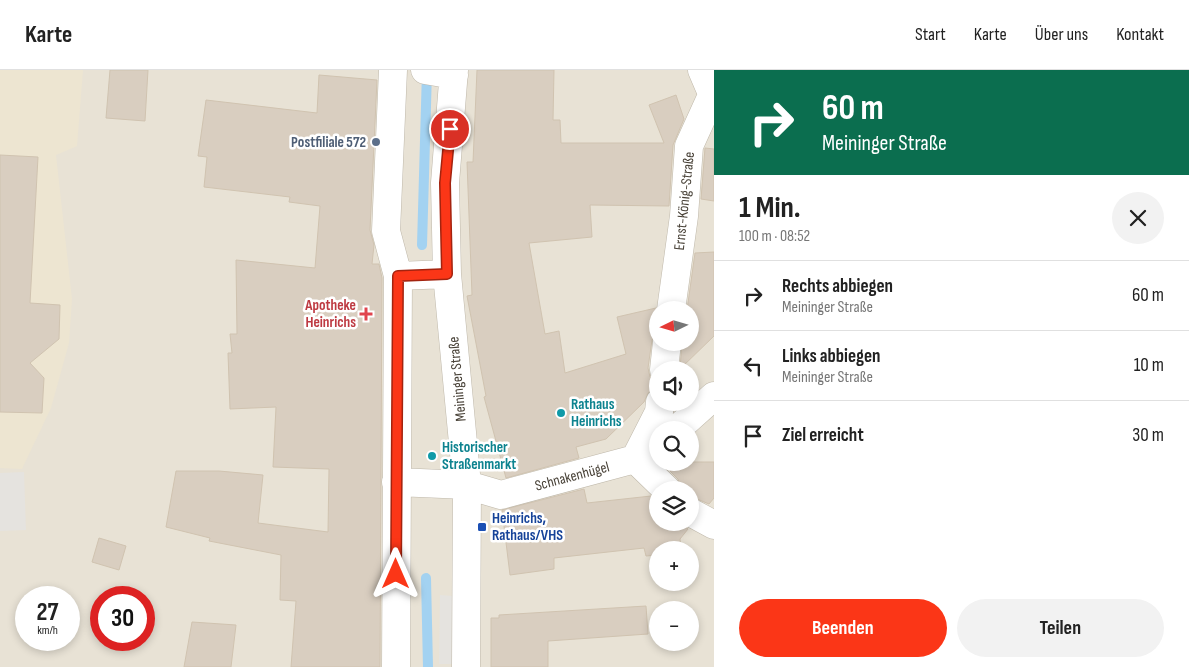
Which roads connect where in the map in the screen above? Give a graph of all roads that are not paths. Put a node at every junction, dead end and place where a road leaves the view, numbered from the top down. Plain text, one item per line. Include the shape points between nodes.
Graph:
1 (393, 70) edge
2 (702, 70) edge
3 (444, 72) edge
4 (713, 95) edge
5 (447, 274) junction
6 (398, 276) junction
7 (672, 301) edge
8 (714, 396) edge
9 (659, 411) edge
10 (686, 421) edge
11 (649, 449) edge
12 (635, 459) junction
13 (658, 481) edge
14 (396, 482) junction
15 (467, 485) junction
16 (699, 517) edge
17 (714, 525) edge
18 (396, 667) edge
19 (466, 667) edge

1 - 6 street via 386,231
2 - 4 street, Ernst-König-Straße
3 - 5 street, Meininger Straße
4 - 7 street, Ernst-König-Straße via 689,146 684,216
5 - 6 street
5 - 15 street, Meininger Straße
6 - 14 street
8 - 10 street
9 - 12 street
11 - 12 street, Schnakenhügel
12 - 13 street
12 - 15 street, Schnakenhügel via 501,495
14 - 15 street
14 - 18 street
15 - 19 street, Meininger Straße
16 - 17 street

